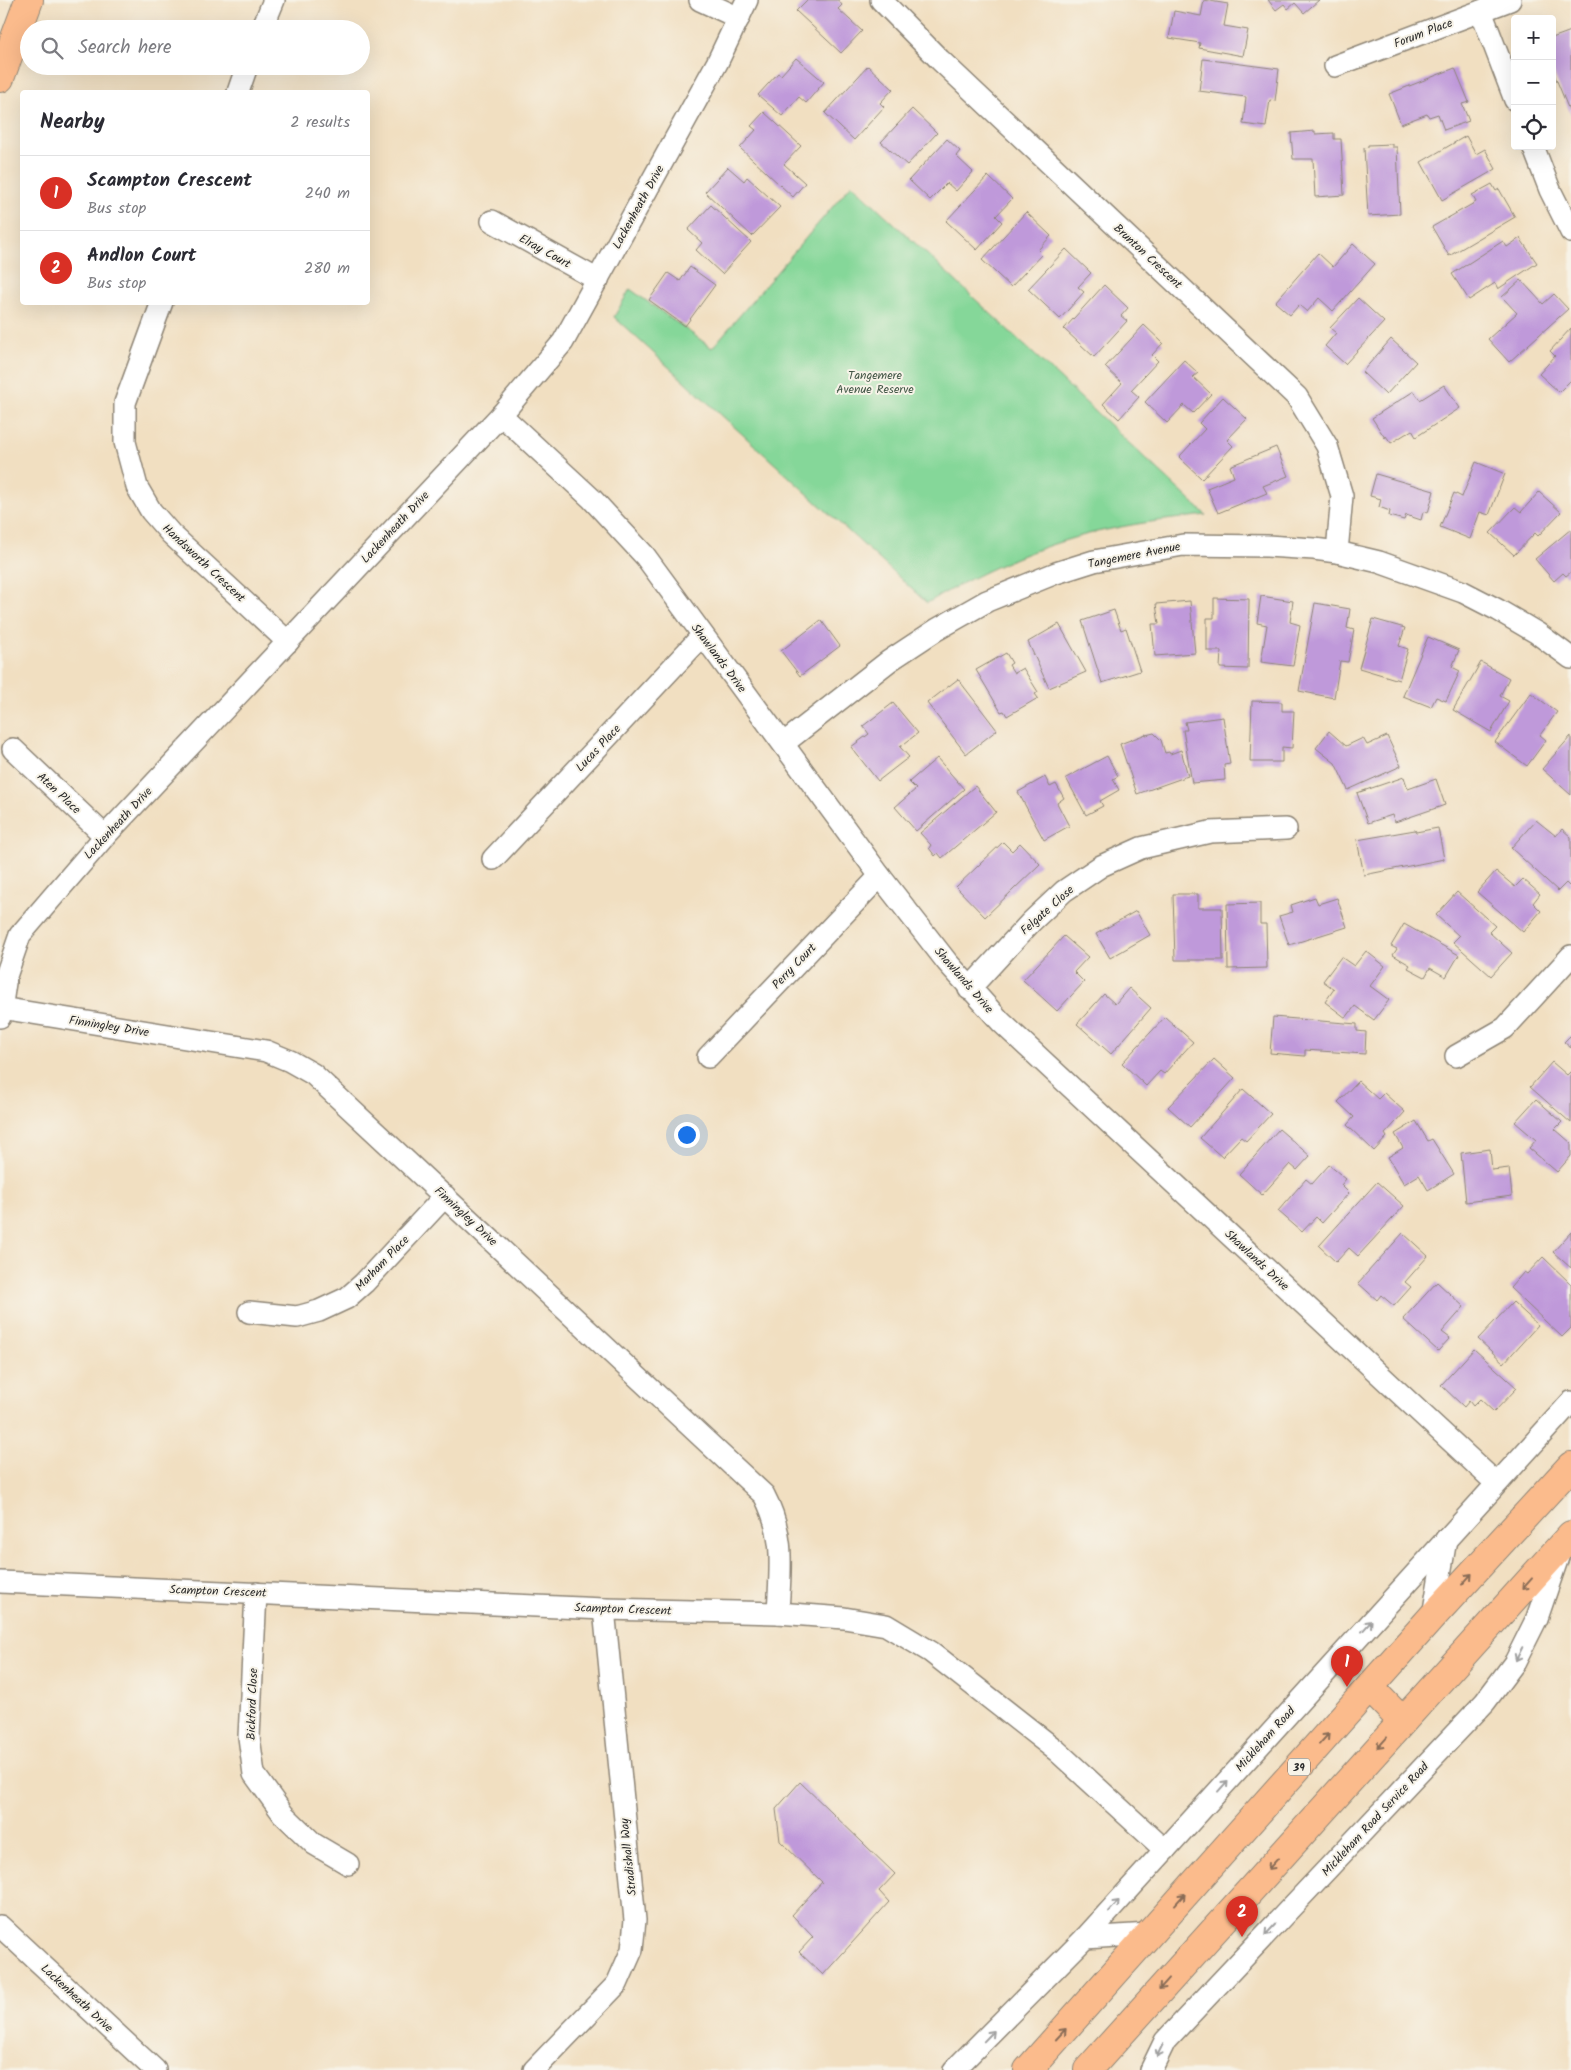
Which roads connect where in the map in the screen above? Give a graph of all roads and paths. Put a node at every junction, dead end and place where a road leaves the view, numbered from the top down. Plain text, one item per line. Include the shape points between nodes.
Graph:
1 (29, 0) edge
2 (274, 0) edge
3 (700, 0) edge
4 (880, 0) edge
5 (1510, 0) edge
6 (743, 9) edge
7 (1481, 11) junction
8 (22, 20) edge
9 (266, 20) edge
10 (20, 24) edge
11 (1335, 66) dead end
12 (244, 75) edge
13 (0, 78) edge
14 (239, 90) edge
15 (1511, 90) edge
16 (1535, 150) edge
17 (492, 221) dead end
18 (1571, 232) edge
19 (598, 280) junction
20 (161, 305) edge
21 (501, 416) junction
22 (1337, 552) junction
23 (702, 636) junction
24 (288, 642) junction
25 (1571, 658) edge
26 (784, 742) junction
27 (13, 750) dead end
28 (1286, 829) dead end
29 (105, 836) junction
30 (493, 859) dead end
31 (880, 876) junction
32 (1571, 956) edge
33 (970, 989) junction
34 (1, 1013) edge
35 (1456, 1056) dead end
36 (708, 1057) dead end
37 (445, 1196) junction
38 (249, 1312) dead end
39 (1571, 1402) edge
40 (1563, 1417) edge
41 (1571, 1466) edge
42 (1496, 1483) junction
43 (1446, 1539) junction
44 (1567, 1539) edge
45 (0, 1582) edge
46 (256, 1592) junction
47 (604, 1609) junction
48 (778, 1613) junction
49 (1433, 1616) junction
50 (1370, 1688) junction
51 (1402, 1721) junction
52 (1165, 1850) junction
53 (348, 1864) dead end
54 (0, 1926) edge
55 (1149, 1934) junction
56 (1085, 1938) junction
57 (155, 2070) edge
58 (534, 2070) edge
59 (954, 2070) edge
60 (1028, 2070) edge
61 (1088, 2070) edge
62 (1151, 2070) edge

1 - 8 main road
2 - 9 street
3 - 6 street
4 - 22 street, Brunton Crescent via 1297,397 1327,446 1342,496
5 - 7 street, Forum Place
6 - 19 street, Lackenheath Drive via 717,63
7 - 11 street, Forum Place
7 - 15 street
10 - 13 main road
12 - 14 street
16 - 18 street
17 - 19 street, Elray Court
19 - 21 street, Lackenheath Drive via 563,342
20 - 24 street, Handsworth Crescent via 125,403 125,442 137,487 151,511 171,534
21 - 23 street, Shawlands Drive via 592,498 644,556
21 - 24 street, Lackenheath Drive
22 - 25 street, Tangemere Avenue via 1379,562 1463,592 1537,633
22 - 26 street, Tangemere Avenue via 1267,546 1183,545 1094,561 1056,573 987,601 936,630
23 - 26 street, Shawlands Drive
23 - 30 street, Lucas Place
24 - 29 street, Lackenheath Drive
26 - 31 street, Shawlands Drive
27 - 29 street, Aten Place
28 - 33 street, Felgate Close via 1210,832 1141,848 1101,866 1064,891
29 - 34 street, Lackenheath Drive via 20,935 6,976
31 - 33 street, Shawlands Drive
31 - 36 street, Perry Court
32 - 35 street via 1505,1028
33 - 42 street, Shawlands Drive via 1001,1022
34 - 37 street, Finningley Drive via 230,1044 266,1051 290,1060 313,1074
37 - 38 street, Marham Place via 347,1298 319,1312 298,1317
37 - 48 street, Finningley Drive via 764,1495 779,1533
39 - 40 street, Mickleham Road
40 - 42 street, Mickleham Road
49 -> 41 main road, 39
42 - 43 street, Mickleham Road
43 - 49 street
52 -> 43 street, Mickleham Road
44 -> 51 main road
44 -> 62 street, Mickleham Road Service Road via 1533,1627 1515,1662 1484,1702 1165,2041
45 - 46 street, Scampton Crescent
46 - 47 street, Scampton Crescent
46 - 53 street, Bickford Close via 250,1737 254,1774 283,1814 314,1844
47 - 48 street, Scampton Crescent
47 - 58 street, Stradishall Way via 635,1920 632,1950 616,1984
48 - 52 street, Scampton Crescent via 886,1625 931,1652 1057,1751
49 - 50 main road, 39
50 - 51 main road
55 -> 50 main road, 39
51 -> 61 main road
56 -> 52 street, Mickleham Road
54 - 57 street, Lackenheath Drive
55 - 56 street
60 -> 55 main road, 39
59 -> 56 street, Mickleham Road

